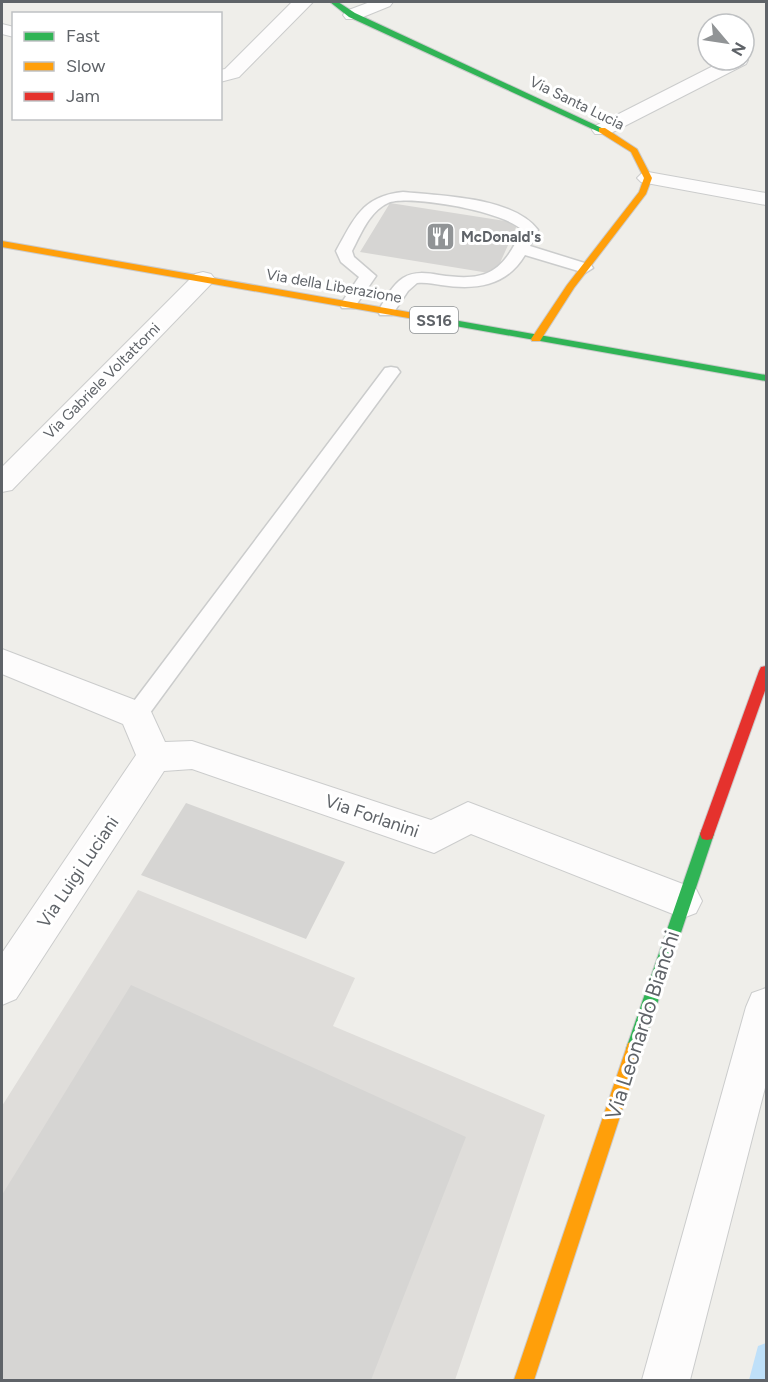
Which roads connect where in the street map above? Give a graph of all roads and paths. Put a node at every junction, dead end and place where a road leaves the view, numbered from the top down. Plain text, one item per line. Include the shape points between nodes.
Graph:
1 (304, 2) edge
2 (334, 2) edge
3 (384, 2) edge
4 (352, 15) junction
5 (716, 72) edge
6 (222, 76) edge
7 (602, 130) junction
8 (648, 178) junction
9 (762, 195) edge
10 (2, 244) edge
11 (522, 249) junction
12 (585, 268) junction
13 (203, 279) junction
14 (348, 305) junction
15 (386, 311) junction
16 (536, 339) junction
17 (665, 361) junction
18 (391, 372) dead end
19 (766, 378) edge
20 (766, 384) edge
21 (2, 483) edge
22 (2, 661) edge
23 (766, 671) edge
24 (136, 715) junction
25 (154, 757) junction
26 (683, 901) junction
27 (2, 986) edge
28 (766, 1007) edge
29 (524, 1380) edge
30 (666, 1380) edge

1 - 6 street via 232,73
2 - 4 main road, Via Santa Lucia
3 - 4 street
4 - 7 main road, Via Santa Lucia
5 - 7 street
7 - 8 main road, Via Santa Lucia via 633,151
8 - 9 street
8 - 12 main road via 643,192
10 - 13 main road, Via della Liberazione / SS16
11 - 12 lane
11 - 14 lane via 530,230 517,217 501,211 390,196 370,208 344,251 347,259 368,276
11 - 15 lane via 505,273 488,279 413,280
12 - 16 main road
13 - 14 main road, Via della Liberazione / SS16
13 - 21 street, Via Gabriele Voltattorni
14 - 15 main road, Via della Liberazione / SS16
15 - 16 main road, Via della Liberazione / SS16
16 - 17 main road, Via della Liberazione / SS16
17 - 19 main road, Via della Liberazione / SS16
17 - 20 street
18 - 24 lane
22 - 24 street
23 - 26 main road, Via Leonardo Bianchi
24 - 25 street
25 - 26 street, Via Forlanini via 192,755 434,837 468,816
25 - 27 street, Via Luigi Luciani
26 - 29 main road, Via Leonardo Bianchi
28 - 30 street

